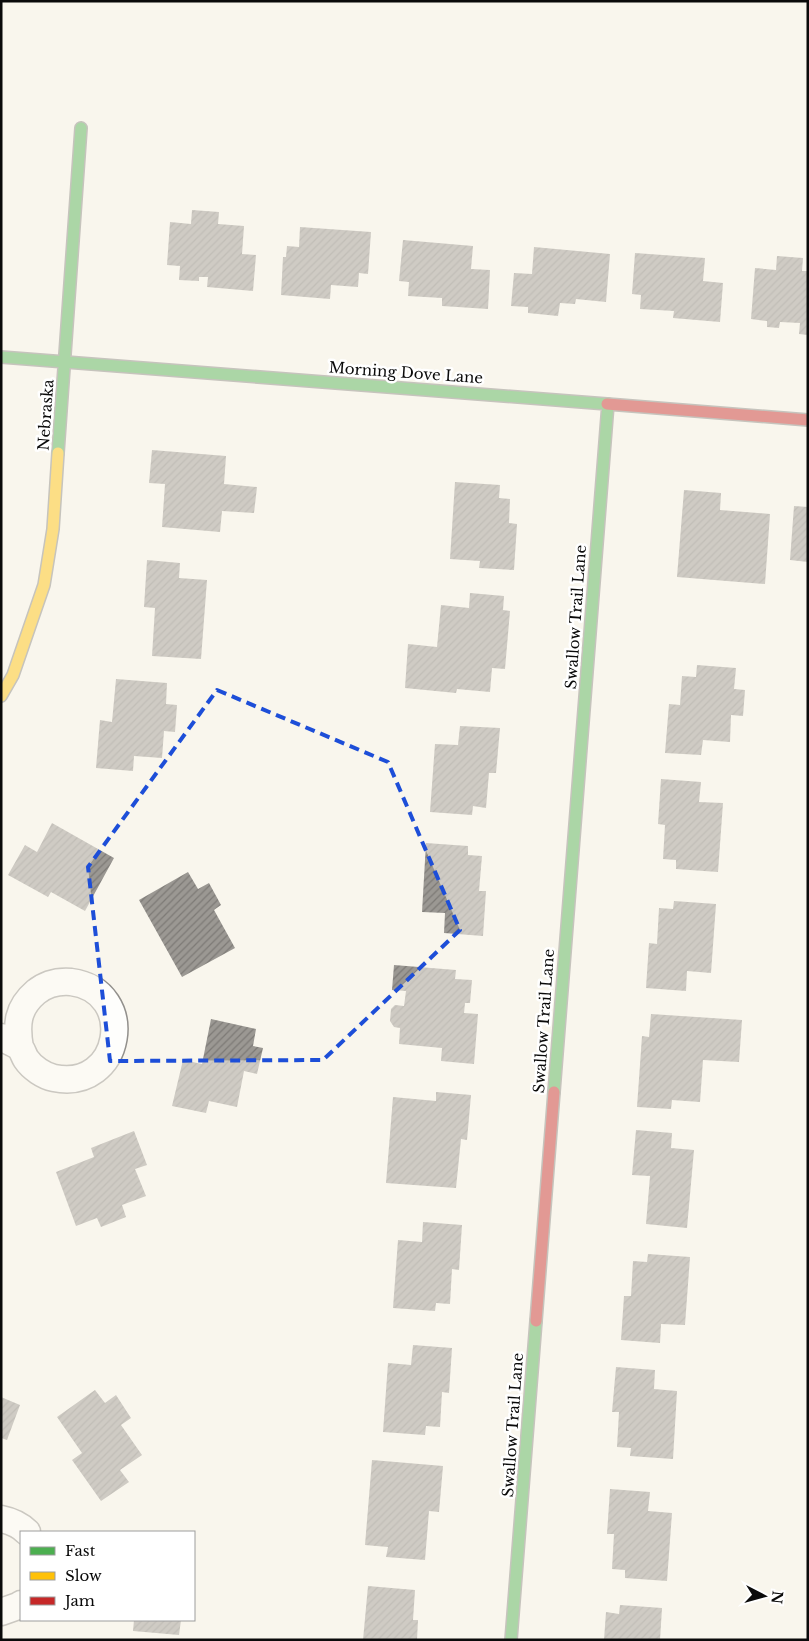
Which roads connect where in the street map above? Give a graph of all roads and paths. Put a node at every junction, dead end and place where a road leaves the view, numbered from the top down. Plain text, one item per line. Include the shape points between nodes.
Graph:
1 (81, 128) dead end
2 (1, 357) edge
3 (64, 362) junction
4 (608, 404) junction
5 (808, 420) edge
6 (1, 696) edge
7 (1, 1519) edge
8 (27, 1531) edge
9 (20, 1604) edge
10 (1, 1612) edge
11 (511, 1640) edge

1 - 3 street, Nebraska
2 - 3 street, Morning Dove Lane
3 - 4 street, Morning Dove Lane
3 - 6 street, Nebraska via 53,528 44,585 13,675
4 - 5 street, Morning Dove Lane
4 - 11 street, Swallow Trail Lane
7 - 8 street
9 - 10 street

